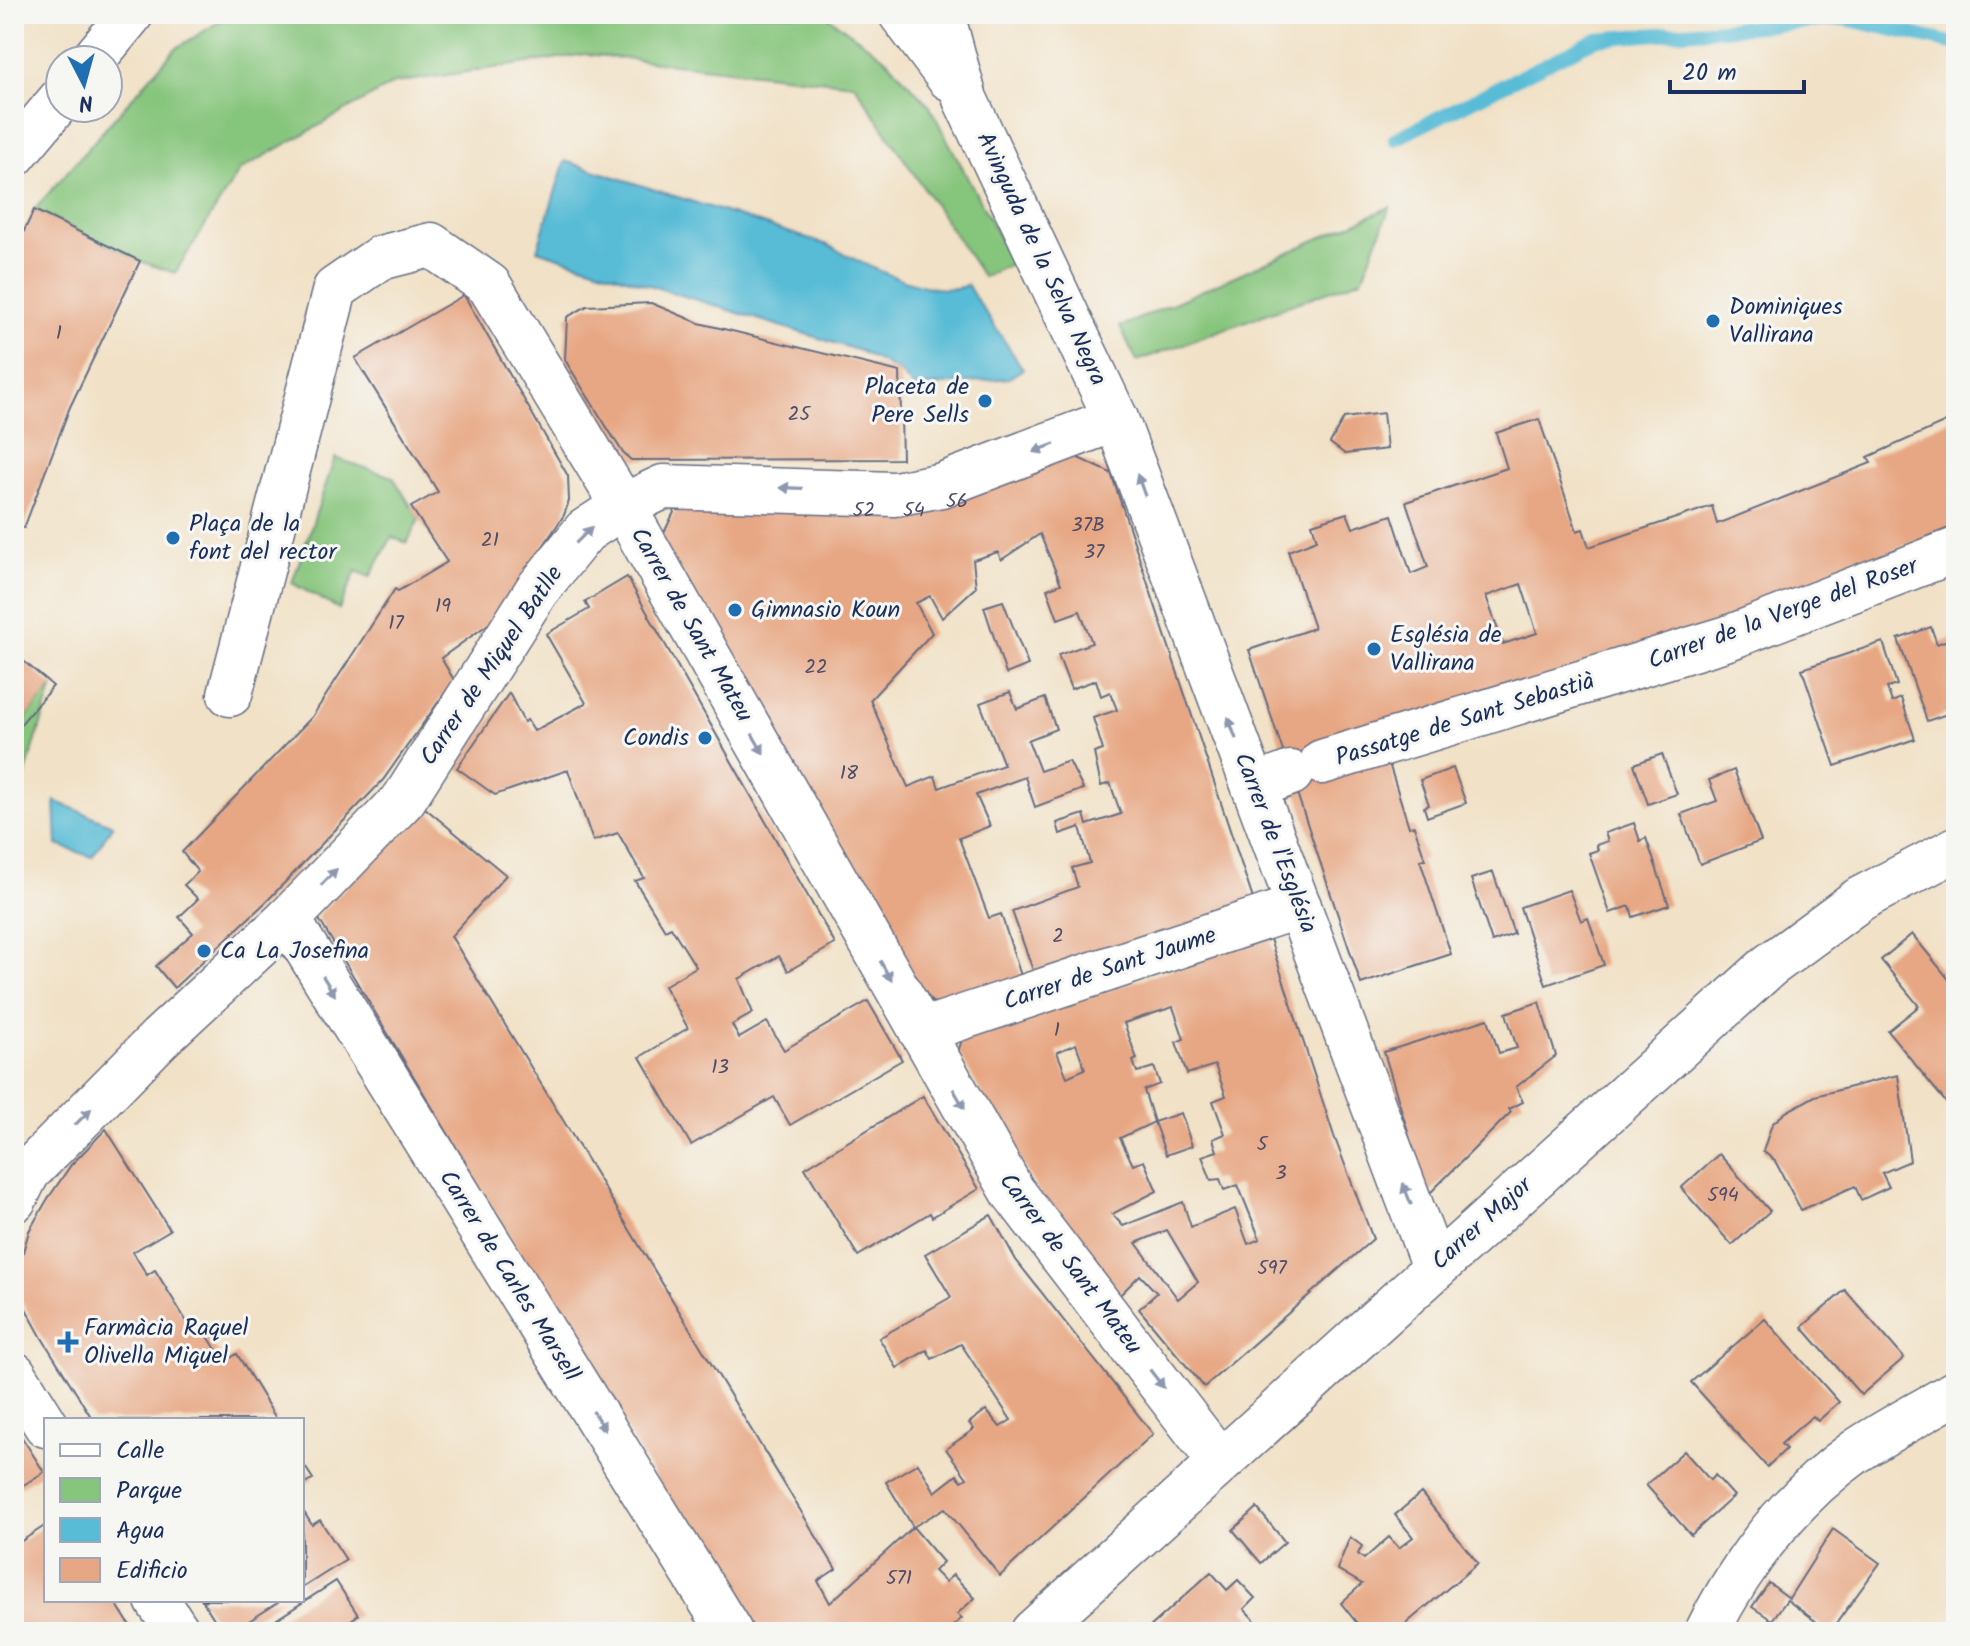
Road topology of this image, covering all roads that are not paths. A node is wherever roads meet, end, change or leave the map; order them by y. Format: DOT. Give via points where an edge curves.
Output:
graph roads {
  1 [pos="131,14"];
  2 [pos="901,14"];
  3 [pos="942,14"];
  4 [pos="106,44"];
  5 [pos="965,99"];
  6 [pos="44,119"];
  7 [pos="14,155"];
  8 [pos="1116,419"];
  9 [pos="623,506"];
  10 [pos="1956,550"];
  11 [pos="1609,677"];
  12 [pos="230,694"];
  13 [pos="1289,774"];
  14 [pos="1956,849"];
  15 [pos="1299,906"];
  16 [pos="288,919"];
  17 [pos="921,1031"];
  18 [pos="19,1180"];
  19 [pos="1434,1267"];
  20 [pos="14,1374"];
  21 [pos="1956,1392"];
  22 [pos="44,1422"];
  23 [pos="1220,1462"];
  24 [pos="158,1602"];
  25 [pos="178,1632"];
  26 [pos="730,1632"];
  27 [pos="1033,1632"];
  28 [pos="1707,1632"];
  1 -- 4 [label="street"];
  2 -- 5 [label="street, Avinguda de la Selva Negra"];
  3 -- 5 [label="street, Avinguda de la Selva Negra"];
  5 -- 8 [label="street, Avinguda de la Selva Negra"];
  6 -- 7 [label="street"];
  8 -- 9 [label="street, Carrer de Miquel Batlle, one-way" via="942,485 907,492 663,487"];
  13 -- 8 [label="street, Carrer de l'Església, one-way"];
  9 -- 12 [label="street, Carrer de Sant Mateu" via="489,285 431,245 380,258 335,289"];
  16 -- 9 [label="street, Carrer de Miquel Batlle, one-way" via="404,799 537,590 585,531"];
  9 -- 17 [label="street, Carrer de Sant Mateu, one-way"];
  10 -- 11 [label="street, Carrer de la Verge del Roser" via="1728,638"];
  11 -- 13 [label="street, Passatge de Sant Sebastià"];
  13 -- 15 [label="street, Carrer de l'Església"];
  14 -- 19 [label="street, Carrer Major" via="1860,899 1769,966"];
  15 -- 17 [label="street, Carrer de Sant Jaume"];
  19 -- 15 [label="street, Carrer de l'Església, one-way"];
  18 -- 16 [label="street, Carrer de Miquel Batlle, one-way"];
  16 -- 26 [label="street, Carrer de Carles Marsell, one-way"];
  17 -- 23 [label="street, Carrer de Sant Mateu, one-way" via="1013,1192"];
  19 -- 23 [label="street, Carrer Major"];
  20 -- 22 [label="street"];
  21 -- 28 [label="street" via="1858,1450 1798,1500 1725,1596"];
  23 -- 27 [label="street, Carrer Major"];
  24 -- 25 [label="street"];
}
